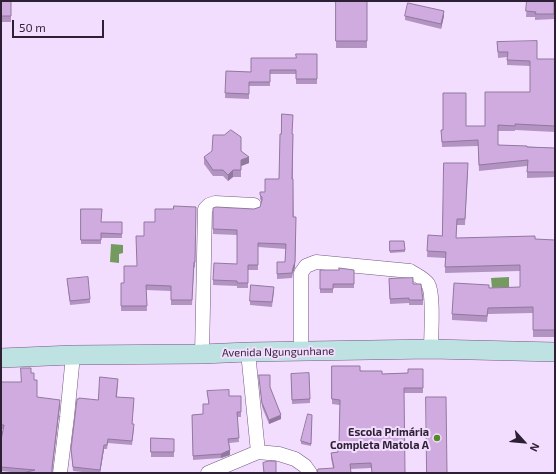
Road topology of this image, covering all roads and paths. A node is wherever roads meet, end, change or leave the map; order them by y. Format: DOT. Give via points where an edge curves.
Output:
graph roads {
  1 [pos="254,205"];
  2 [pos="431,349"];
  3 [pos="248,352"];
  4 [pos="301,352"];
  5 [pos="555,352"];
  6 [pos="72,354"];
  7 [pos="202,354"];
  8 [pos="1,358"];
  9 [pos="258,452"];
  10 [pos="234,467"];
  11 [pos="60,473"];
  12 [pos="208,473"];
  13 [pos="310,473"];
  1 -- 7 [label="street" via="215,203 209,204 205,209"];
  2 -- 4 [label="street, Avenida Ngungunhane"];
  2 -- 4 [label="street" via="432,296 428,284 422,278 410,271 316,262 306,266 301,274"];
  2 -- 5 [label="street, Avenida Ngungunhane"];
  3 -- 4 [label="street, Avenida Ngungunhane"];
  3 -- 7 [label="street, Avenida Ngungunhane"];
  3 -- 9 [label="street"];
  6 -- 7 [label="street, Avenida Ngungunhane"];
  6 -- 8 [label="street, Avenida Ngungunhane"];
  6 -- 11 [label="street"];
  9 -- 10 [label="street"];
  9 -- 13 [label="street" via="295,459"];
  10 -- 12 [label="street"];
}
